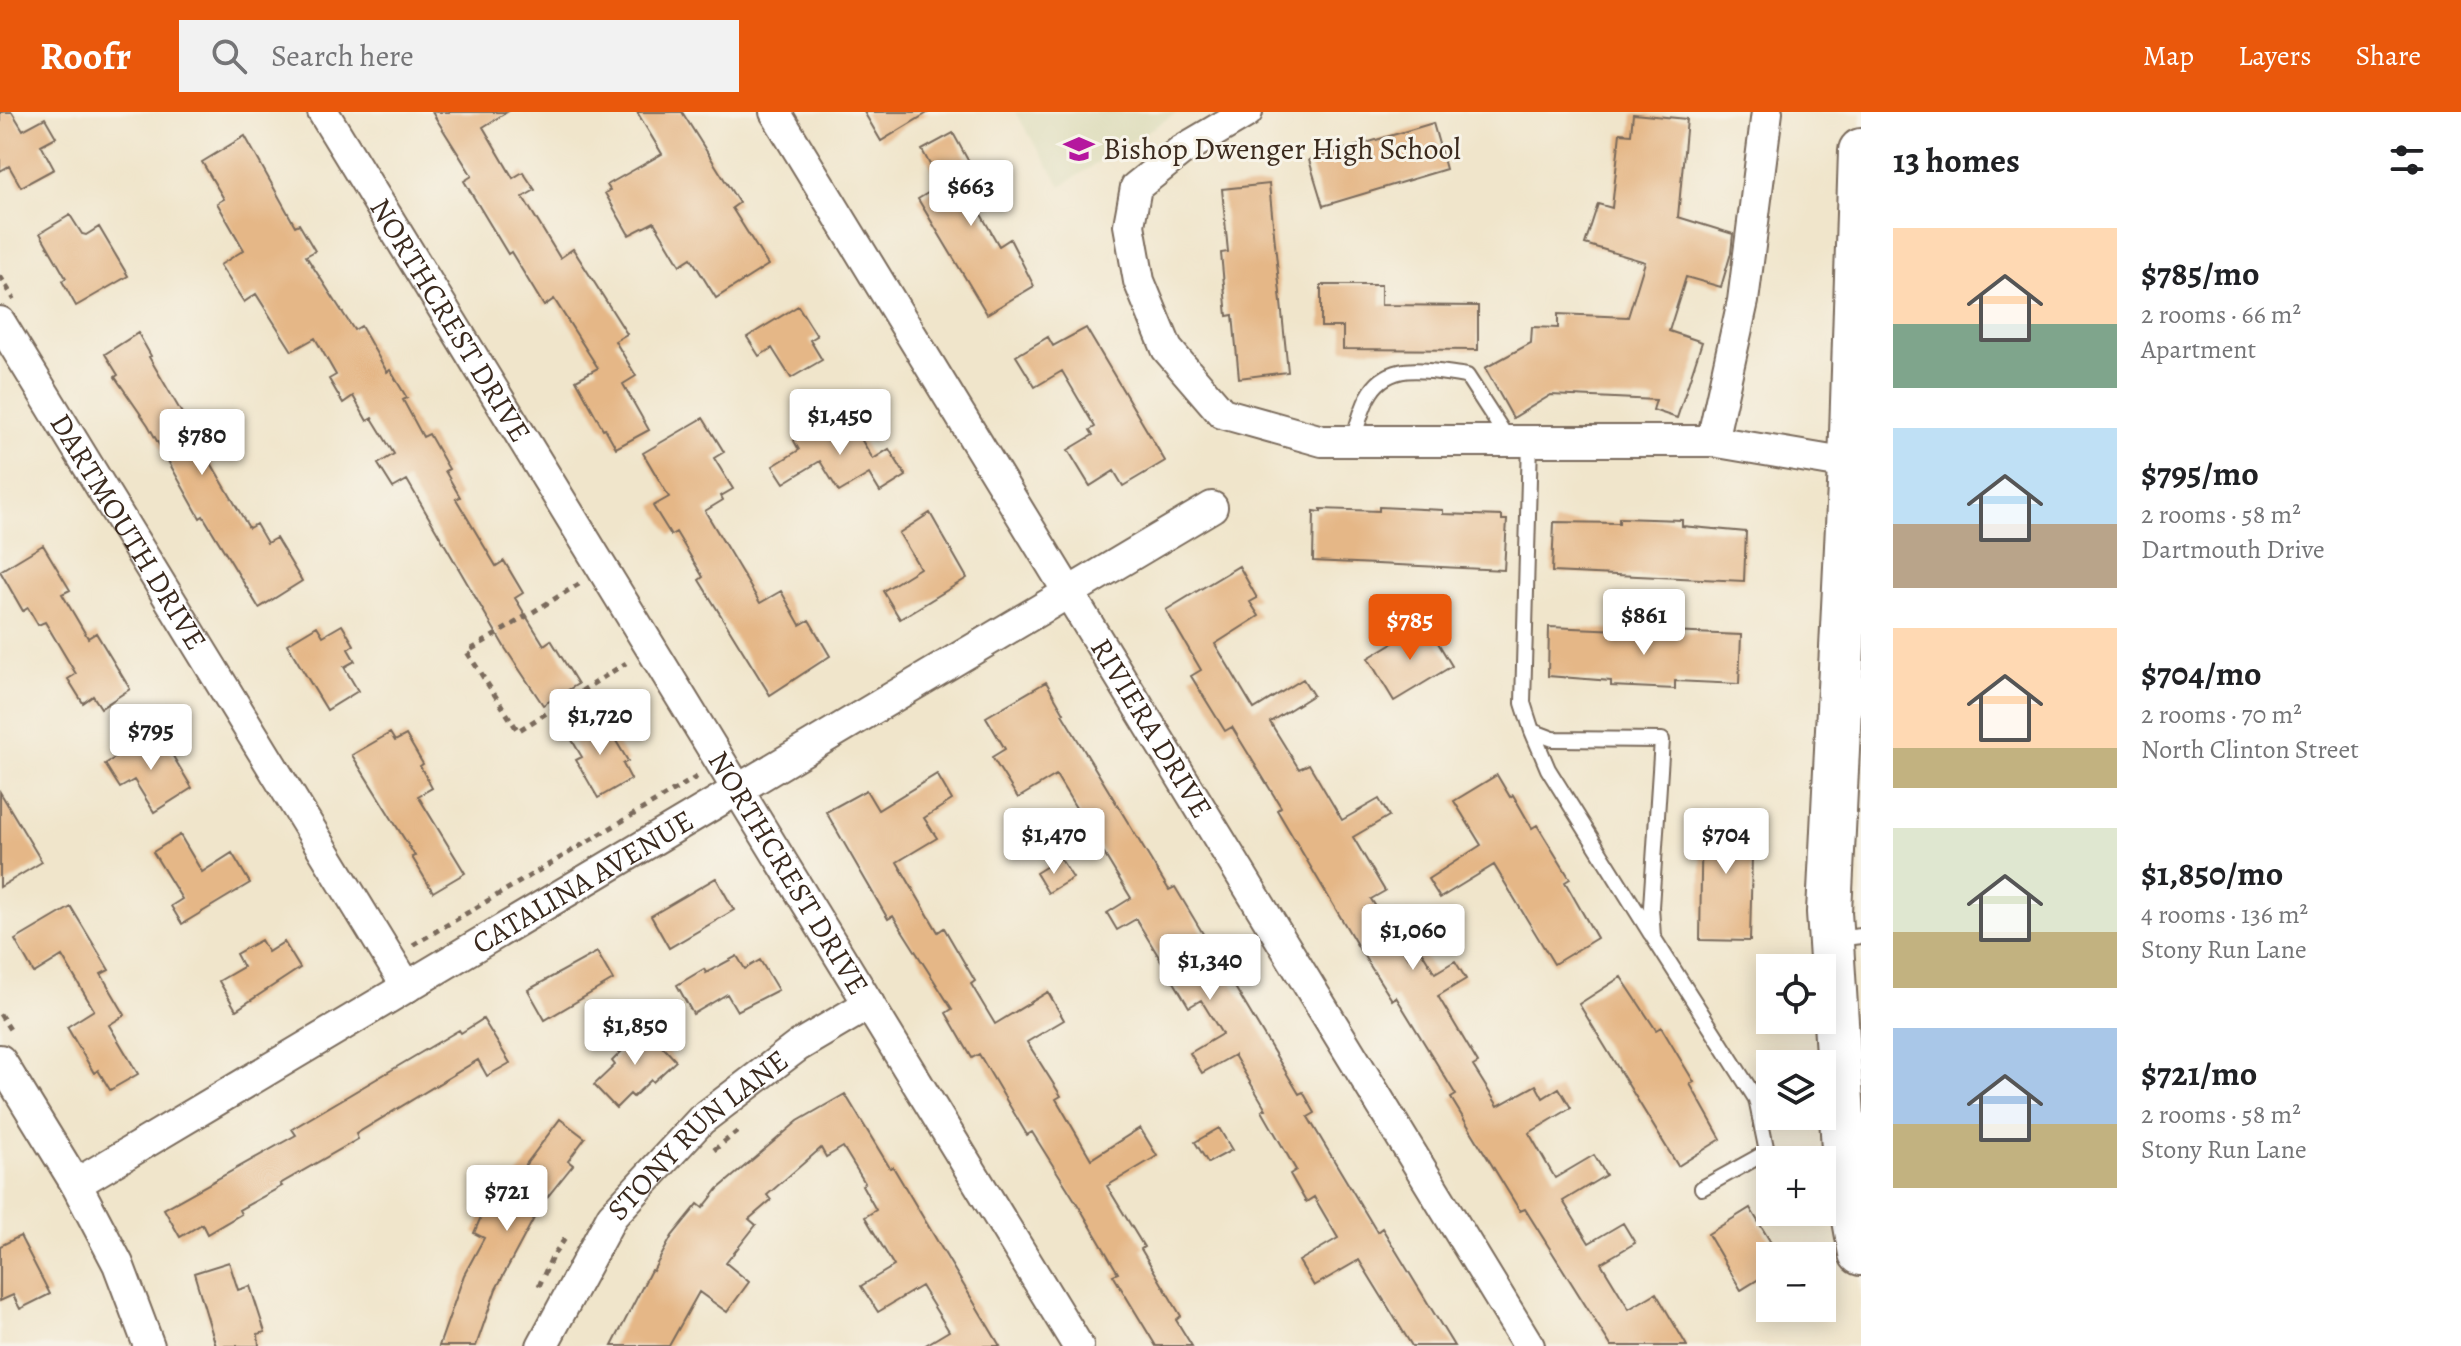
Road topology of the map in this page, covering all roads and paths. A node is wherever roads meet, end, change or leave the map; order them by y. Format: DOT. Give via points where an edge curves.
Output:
graph roads {
  1 [pos="323,112"];
  2 [pos="775,112"];
  3 [pos="1247,112"];
  4 [pos="1767,112"];
  5 [pos="1861,151"];
  6 [pos="0,276"];
  7 [pos="8,312"];
  8 [pos="1352,441"];
  9 [pos="1519,441"];
  10 [pos="1712,441"];
  11 [pos="1856,465"];
  12 [pos="1212,507"];
  13 [pos="579,584"];
  14 [pos="1069,592"];
  15 [pos="626,663"];
  16 [pos="1532,731"];
  17 [pos="722,763"];
  18 [pos="738,789"];
  19 [pos="1653,937"];
  20 [pos="1846,938"];
  21 [pos="410,947"];
  22 [pos="407,987"];
  23 [pos="869,1004"];
  24 [pos="0,1060"];
  25 [pos="749,1122"];
  26 [pos="713,1151"];
  27 [pos="76,1184"];
  28 [pos="1702,1188"];
  29 [pos="1861,1253"];
  30 [pos="149,1346"];
  31 [pos="542,1346"];
  32 [pos="1078,1346"];
  33 [pos="1529,1346"];
  1 -- 17 [label="street, NORTHCREST DRIVE"];
  2 -- 14 [label="street, RIVIERA DRIVE"];
  3 -- 8 [label="street" via="1181,151 1136,187 1129,225 1139,281 1167,349 1222,413 1322,441"];
  4 -- 10 [label="street" via="1743,301"];
  5 -- 11 [label="main road"];
  6 -- 7 [label="path"];
  7 -- 22 [label="street, DARTMOUTH DRIVE"];
  8 -- 9 [label="street"];
  8 -- 9 [label="lane" via="1371,392 1389,375 1407,369 1467,376"];
  9 -- 10 [label="street"];
  9 -- 16 [label="lane" via="1523,703"];
  10 -- 11 [label="street"];
  11 -- 20 [label="main road" via="1829,912"];
  12 -- 14 [label="street, CATALINA AVENUE"];
  13 -- 15 [label="path" via="467,652 518,731"];
  14 -- 18 [label="street, CATALINA AVENUE"];
  14 -- 33 [label="street, RIVIERA DRIVE"];
  16 -- 19 [label="lane" via="1548,769"];
  16 -- 19 [label="lane" via="1553,739 1662,740"];
  17 -- 18 [label="street, NORTHCREST DRIVE"];
  17 -- 21 [label="path"];
  18 -- 22 [label="street, CATALINA AVENUE"];
  18 -- 23 [label="street, NORTHCREST DRIVE"];
  19 -- 28 [label="lane" via="1756,1099 1767,1152"];
  20 -- 29 [label="main road" via="1845,1164"];
  22 -- 27 [label="street, CATALINA AVENUE"];
  23 -- 31 [label="street, STONY RUN LANE" via="798,1046 701,1120 612,1216"];
  23 -- 32 [label="street, NORTHCREST DRIVE"];
  24 -- 27 [label="street"];
  25 -- 26 [label="path"];
  27 -- 30 [label="street" via="118,1264"];
}
